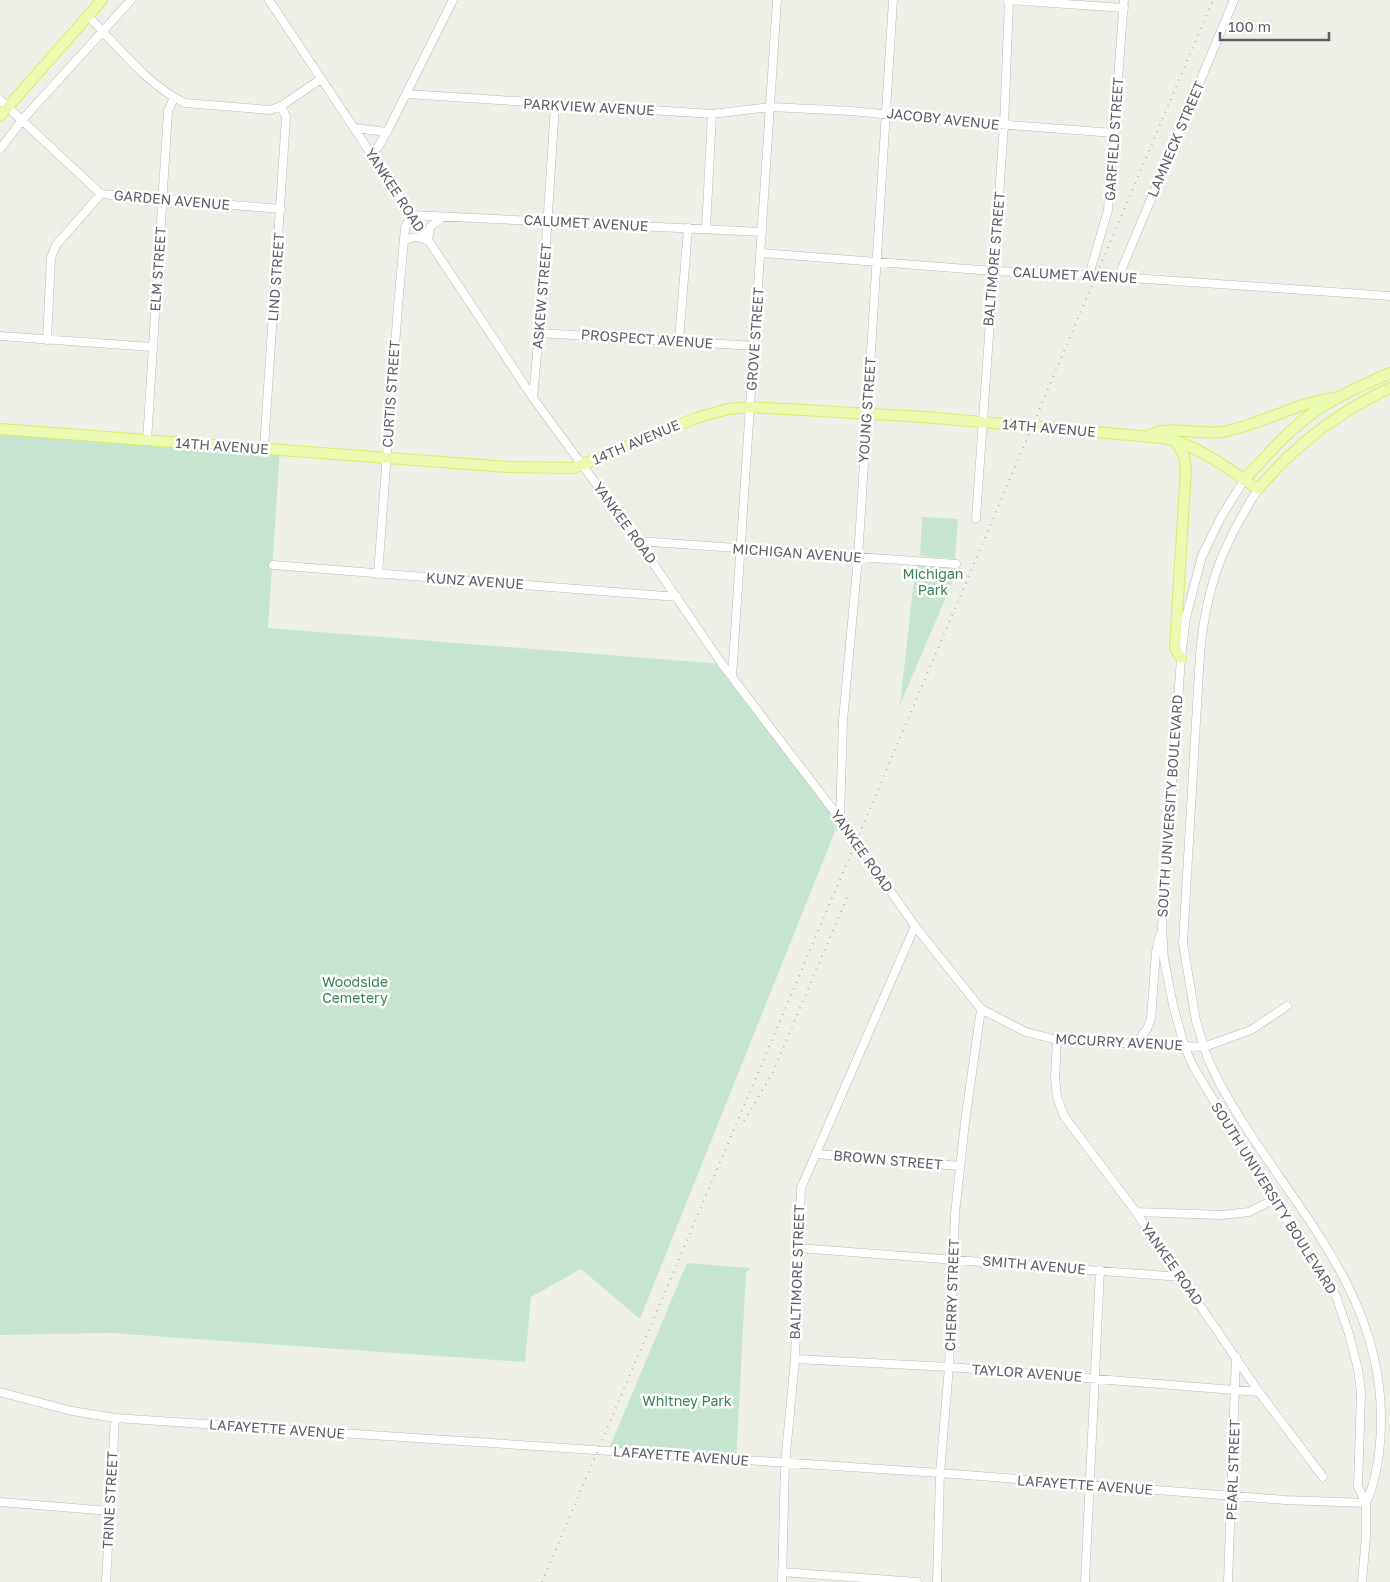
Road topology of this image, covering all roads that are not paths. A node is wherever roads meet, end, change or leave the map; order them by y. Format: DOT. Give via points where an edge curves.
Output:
graph roads {
  1 [pos="102,0"];
  2 [pos="131,0"];
  3 [pos="269,0"];
  4 [pos="453,0"];
  5 [pos="778,0"];
  6 [pos="893,0"];
  7 [pos="1009,0"];
  8 [pos="1234,0"];
  9 [pos="1124,4"];
  10 [pos="88,16"];
  11 [pos="104,32"];
  12 [pos="321,79"];
  13 [pos="407,94"];
  14 [pos="174,98"];
  15 [pos="4,104"];
  16 [pos="554,105"];
  17 [pos="281,106"];
  18 [pos="771,107"];
  19 [pos="885,113"];
  20 [pos="712,114"];
  21 [pos="0,116"];
  22 [pos="23,119"];
  23 [pos="1004,125"];
  24 [pos="354,128"];
  25 [pos="387,132"];
  26 [pos="1114,133"];
  27 [pos="0,149"];
  28 [pos="371,152"];
  29 [pos="101,194"];
  30 [pos="162,199"];
  31 [pos="281,209"];
  32 [pos="411,215"];
  33 [pos="443,217"];
  34 [pos="548,221"];
  35 [pos="688,228"];
  36 [pos="706,229"];
  37 [pos="762,232"];
  38 [pos="428,241"];
  39 [pos="404,242"];
  40 [pos="761,253"];
  41 [pos="878,260"];
  42 [pos="993,271"];
  43 [pos="1089,275"];
  44 [pos="1118,278"];
  45 [pos="1390,296"];
  46 [pos="539,333"];
  47 [pos="0,336"];
  48 [pos="47,340"];
  49 [pos="679,341"];
  50 [pos="755,346"];
  51 [pos="152,347"];
  52 [pos="1390,373"];
  53 [pos="1390,388"];
  54 [pos="533,398"];
  55 [pos="1337,398"];
  56 [pos="750,407"];
  57 [pos="866,413"];
  58 [pos="981,423"];
  59 [pos="0,429"];
  60 [pos="1146,437"];
  61 [pos="147,441"];
  62 [pos="1176,441"];
  63 [pos="264,448"];
  64 [pos="386,458"];
  65 [pos="583,465"];
  66 [pos="1244,480"];
  67 [pos="1258,489"];
  68 [pos="976,518"];
  69 [pos="638,541"];
  70 [pos="741,549"];
  71 [pos="858,558"];
  72 [pos="956,564"];
  73 [pos="273,565"];
  74 [pos="378,574"];
  75 [pos="677,597"];
  76 [pos="1181,658"];
  77 [pos="732,677"];
  78 [pos="840,820"];
  79 [pos="915,926"];
  80 [pos="1162,928"];
  81 [pos="1287,1006"];
  82 [pos="981,1009"];
  83 [pos="1057,1040"];
  84 [pos="1137,1042"];
  85 [pos="1184,1045"];
  86 [pos="1204,1047"];
  87 [pos="817,1154"];
  88 [pos="959,1166"];
  89 [pos="1273,1200"];
  90 [pos="1136,1212"];
  91 [pos="798,1248"];
  92 [pos="954,1258"];
  93 [pos="1100,1270"];
  94 [pos="1181,1277"];
  95 [pos="1236,1358"];
  96 [pos="795,1359"];
  97 [pos="949,1367"];
  98 [pos="1096,1378"];
  99 [pos="1236,1390"];
  100 [pos="0,1392"];
  101 [pos="1259,1392"];
  102 [pos="114,1418"];
  103 [pos="785,1464"];
  104 [pos="940,1473"];
  105 [pos="1323,1477"];
  106 [pos="1090,1486"];
  107 [pos="1232,1496"];
  108 [pos="0,1502"];
  109 [pos="1366,1503"];
  110 [pos="110,1511"];
  111 [pos="782,1572"];
  112 [pos="106,1582"];
  113 [pos="782,1582"];
  114 [pos="917,1582"];
  115 [pos="937,1582"];
  116 [pos="1085,1582"];
  117 [pos="1228,1582"];
  118 [pos="1362,1582"];
  1 -- 10 [label="main road"];
  2 -- 11 [label="street"];
  3 -- 12 [label="street, YANKEE ROAD"];
  4 -- 13 [label="street"];
  5 -- 18 [label="street, GROVE STREET"];
  6 -- 19 [label="street, YOUNG STREET"];
  7 -- 9 [label="street"];
  7 -- 23 [label="street, BALTIMORE STREET"];
  8 -- 44 [label="street, LAMNECK STREET"];
  9 -- 26 [label="street, GARFIELD STREET"];
  10 -- 11 [label="street"];
  10 -- 15 [label="main road"];
  11 -- 14 [label="street" via="148,77"];
  11 -- 22 [label="street"];
  12 -- 17 [label="street"];
  12 -- 24 [label="street, YANKEE ROAD"];
  13 -- 16 [label="street, PARKVIEW AVENUE"];
  13 -- 25 [label="street"];
  14 -- 17 [label="street" via="185,103 270,110"];
  14 -- 30 [label="street, ELM STREET" via="168,110"];
  15 -- 21 [label="main road"];
  15 -- 22 [label="street, GARDEN AVENUE"];
  16 -- 20 [label="street, PARKVIEW AVENUE"];
  16 -- 34 [label="street, ASKEW STREET"];
  17 -- 31 [label="street, LIND STREET" via="286,117"];
  18 -- 19 [label="street, JACOBY AVENUE"];
  18 -- 20 [label="street, PARKVIEW AVENUE"];
  18 -- 37 [label="street, GROVE STREET"];
  19 -- 23 [label="street, JACOBY AVENUE"];
  19 -- 41 [label="street, YOUNG STREET"];
  20 -- 36 [label="street"];
  22 -- 27 [label="street"];
  22 -- 29 [label="street, GARDEN AVENUE"];
  23 -- 26 [label="street, JACOBY AVENUE"];
  23 -- 42 [label="street, BALTIMORE STREET"];
  24 -- 25 [label="street"];
  24 -- 28 [label="street, YANKEE ROAD"];
  25 -- 28 [label="street"];
  26 -- 43 [label="street, GARFIELD STREET" via="1108,210"];
  28 -- 32 [label="street, YANKEE ROAD"];
  29 -- 30 [label="street, GARDEN AVENUE"];
  29 -- 48 [label="street" via="56,245 51,258"];
  30 -- 31 [label="street, GARDEN AVENUE"];
  30 -- 51 [label="street, ELM STREET"];
  31 -- 63 [label="street, LIND STREET"];
  32 -- 33 [label="street, CALUMET AVENUE"];
  32 -- 38 [label="street, YANKEE ROAD"];
  32 -- 39 [label="street, CURTIS STREET" via="405,228"];
  33 -- 34 [label="street, CALUMET AVENUE"];
  33 -- 38 [label="street" via="430,227"];
  34 -- 35 [label="street, CALUMET AVENUE"];
  34 -- 46 [label="street, ASKEW STREET"];
  35 -- 36 [label="street, CALUMET AVENUE"];
  35 -- 49 [label="street"];
  36 -- 37 [label="street, CALUMET AVENUE"];
  37 -- 40 [label="street, GROVE STREET"];
  38 -- 39 [label="street" via="417,236"];
  38 -- 54 [label="street, YANKEE ROAD"];
  39 -- 64 [label="street, CURTIS STREET"];
  40 -- 41 [label="street, CALUMET AVENUE"];
  40 -- 50 [label="street, GROVE STREET"];
  41 -- 42 [label="street, CALUMET AVENUE"];
  41 -- 57 [label="street, YOUNG STREET"];
  42 -- 43 [label="street, CALUMET AVENUE"];
  42 -- 58 [label="street, BALTIMORE STREET"];
  43 -- 44 [label="street, CALUMET AVENUE"];
  44 -- 45 [label="street, CALUMET AVENUE"];
  46 -- 49 [label="street, PROSPECT AVENUE"];
  46 -- 54 [label="street, ASKEW STREET"];
  47 -- 48 [label="street"];
  48 -- 51 [label="street"];
  49 -- 50 [label="street, PROSPECT AVENUE"];
  50 -- 56 [label="street, GROVE STREET"];
  51 -- 61 [label="street, ELM STREET"];
  52 -- 55 [label="main road, SOUTH UNIVERSITY BOULEVARD"];
  53 -- 67 [label="main road, SOUTH UNIVERSITY BOULEVARD" via="1331,419 1284,460"];
  54 -- 65 [label="street, YANKEE ROAD"];
  55 -- 60 [label="main road" via="1320,399 1233,430 1206,433 1158,431"];
  55 -- 66 [label="main road, SOUTH UNIVERSITY BOULEVARD" via="1316,410 1284,437"];
  56 -- 57 [label="main road, 14TH AVENUE"];
  56 -- 65 [label="main road, 14TH AVENUE" via="696,418"];
  56 -- 70 [label="street, GROVE STREET"];
  57 -- 58 [label="main road, 14TH AVENUE"];
  57 -- 71 [label="street, YOUNG STREET"];
  58 -- 60 [label="main road, 14TH AVENUE"];
  58 -- 68 [label="street, BALTIMORE STREET"];
  59 -- 61 [label="main road, 14TH AVENUE"];
  60 -- 62 [label="main road, 14TH AVENUE"];
  61 -- 63 [label="main road, 14TH AVENUE"];
  62 -- 66 [label="main road, 14TH AVENUE" via="1208,455"];
  62 -- 76 [label="main road" via="1186,469 1175,648"];
  63 -- 64 [label="main road, 14TH AVENUE"];
  64 -- 65 [label="main road, 14TH AVENUE" via="508,467 565,469"];
  64 -- 74 [label="street, CURTIS STREET"];
  65 -- 69 [label="street, YANKEE ROAD"];
  66 -- 67 [label="main road, 14TH AVENUE"];
  66 -- 76 [label="street, SOUTH UNIVERSITY BOULEVARD" via="1220,519 1199,566 1186,617"];
  67 -- 86 [label="street, SOUTH UNIVERSITY BOULEVARD" via="1220,559 1208,599 1201,644 1183,943 1190,998"];
  69 -- 70 [label="street, MICHIGAN AVENUE"];
  69 -- 75 [label="street, YANKEE ROAD"];
  70 -- 71 [label="street, MICHIGAN AVENUE"];
  70 -- 77 [label="street, GROVE STREET"];
  71 -- 72 [label="street, MICHIGAN AVENUE"];
  71 -- 78 [label="street, YOUNG STREET" via="843,720"];
  73 -- 74 [label="street, KUNZ AVENUE"];
  74 -- 75 [label="street, KUNZ AVENUE"];
  75 -- 77 [label="street, YANKEE ROAD"];
  76 -- 80 [label="street, SOUTH UNIVERSITY BOULEVARD"];
  77 -- 78 [label="street, YANKEE ROAD"];
  78 -- 79 [label="street, YANKEE ROAD"];
  79 -- 82 [label="street, YANKEE ROAD"];
  79 -- 87 [label="street, BALTIMORE STREET"];
  80 -- 84 [label="street" via="1156,952 1151,1019"];
  80 -- 85 [label="street, SOUTH UNIVERSITY BOULEVARD" via="1169,984"];
  81 -- 86 [label="street" via="1251,1030"];
  82 -- 83 [label="street, MCCURRY AVENUE" via="1026,1032"];
  82 -- 88 [label="street, CHERRY STREET"];
  83 -- 84 [label="street, MCCURRY AVENUE"];
  83 -- 90 [label="street, YANKEE ROAD" via="1055,1078 1064,1116"];
  84 -- 85 [label="street, MCCURRY AVENUE"];
  85 -- 86 [label="street, MCCURRY AVENUE"];
  85 -- 89 [label="street, SOUTH UNIVERSITY BOULEVARD" via="1204,1086"];
  86 -- 109 [label="street, SOUTH UNIVERSITY BOULEVARD" via="1228,1098 1341,1271 1367,1328 1380,1394 1381,1432 1376,1474"];
  87 -- 88 [label="street, BROWN STREET"];
  87 -- 91 [label="street, BALTIMORE STREET" via="801,1188"];
  88 -- 92 [label="street, CHERRY STREET"];
  89 -- 90 [label="street" via="1249,1212 1222,1215"];
  89 -- 109 [label="street, SOUTH UNIVERSITY BOULEVARD" via="1336,1296 1349,1334 1361,1392 1358,1487"];
  90 -- 94 [label="street, YANKEE ROAD"];
  91 -- 92 [label="street, SMITH AVENUE"];
  91 -- 96 [label="street, BALTIMORE STREET"];
  92 -- 93 [label="street, SMITH AVENUE"];
  92 -- 97 [label="street, CHERRY STREET"];
  93 -- 94 [label="street, SMITH AVENUE"];
  93 -- 98 [label="street"];
  94 -- 95 [label="street, YANKEE ROAD"];
  95 -- 99 [label="street, PEARL STREET"];
  95 -- 101 [label="street, YANKEE ROAD"];
  96 -- 97 [label="street, TAYLOR AVENUE"];
  96 -- 103 [label="street, BALTIMORE STREET"];
  97 -- 98 [label="street, TAYLOR AVENUE"];
  97 -- 104 [label="street, CHERRY STREET"];
  98 -- 99 [label="street, TAYLOR AVENUE"];
  98 -- 106 [label="street"];
  99 -- 101 [label="street, TAYLOR AVENUE"];
  99 -- 107 [label="street, PEARL STREET"];
  100 -- 102 [label="street, LAFAYETTE AVENUE" via="72,1411"];
  101 -- 105 [label="street, YANKEE ROAD"];
  102 -- 103 [label="street, LAFAYETTE AVENUE"];
  102 -- 110 [label="street, TRINE STREET"];
  103 -- 104 [label="street, LAFAYETTE AVENUE"];
  103 -- 111 [label="street, BALTIMORE STREET"];
  104 -- 106 [label="street, LAFAYETTE AVENUE"];
  104 -- 115 [label="street, CHERRY STREET"];
  106 -- 107 [label="street, LAFAYETTE AVENUE"];
  106 -- 116 [label="street"];
  107 -- 109 [label="street, LAFAYETTE AVENUE"];
  107 -- 117 [label="street, PEARL STREET"];
  108 -- 110 [label="street"];
  109 -- 118 [label="street"];
  110 -- 112 [label="street, TRINE STREET"];
  111 -- 113 [label="street, BALTIMORE STREET"];
  111 -- 114 [label="street"];
}
